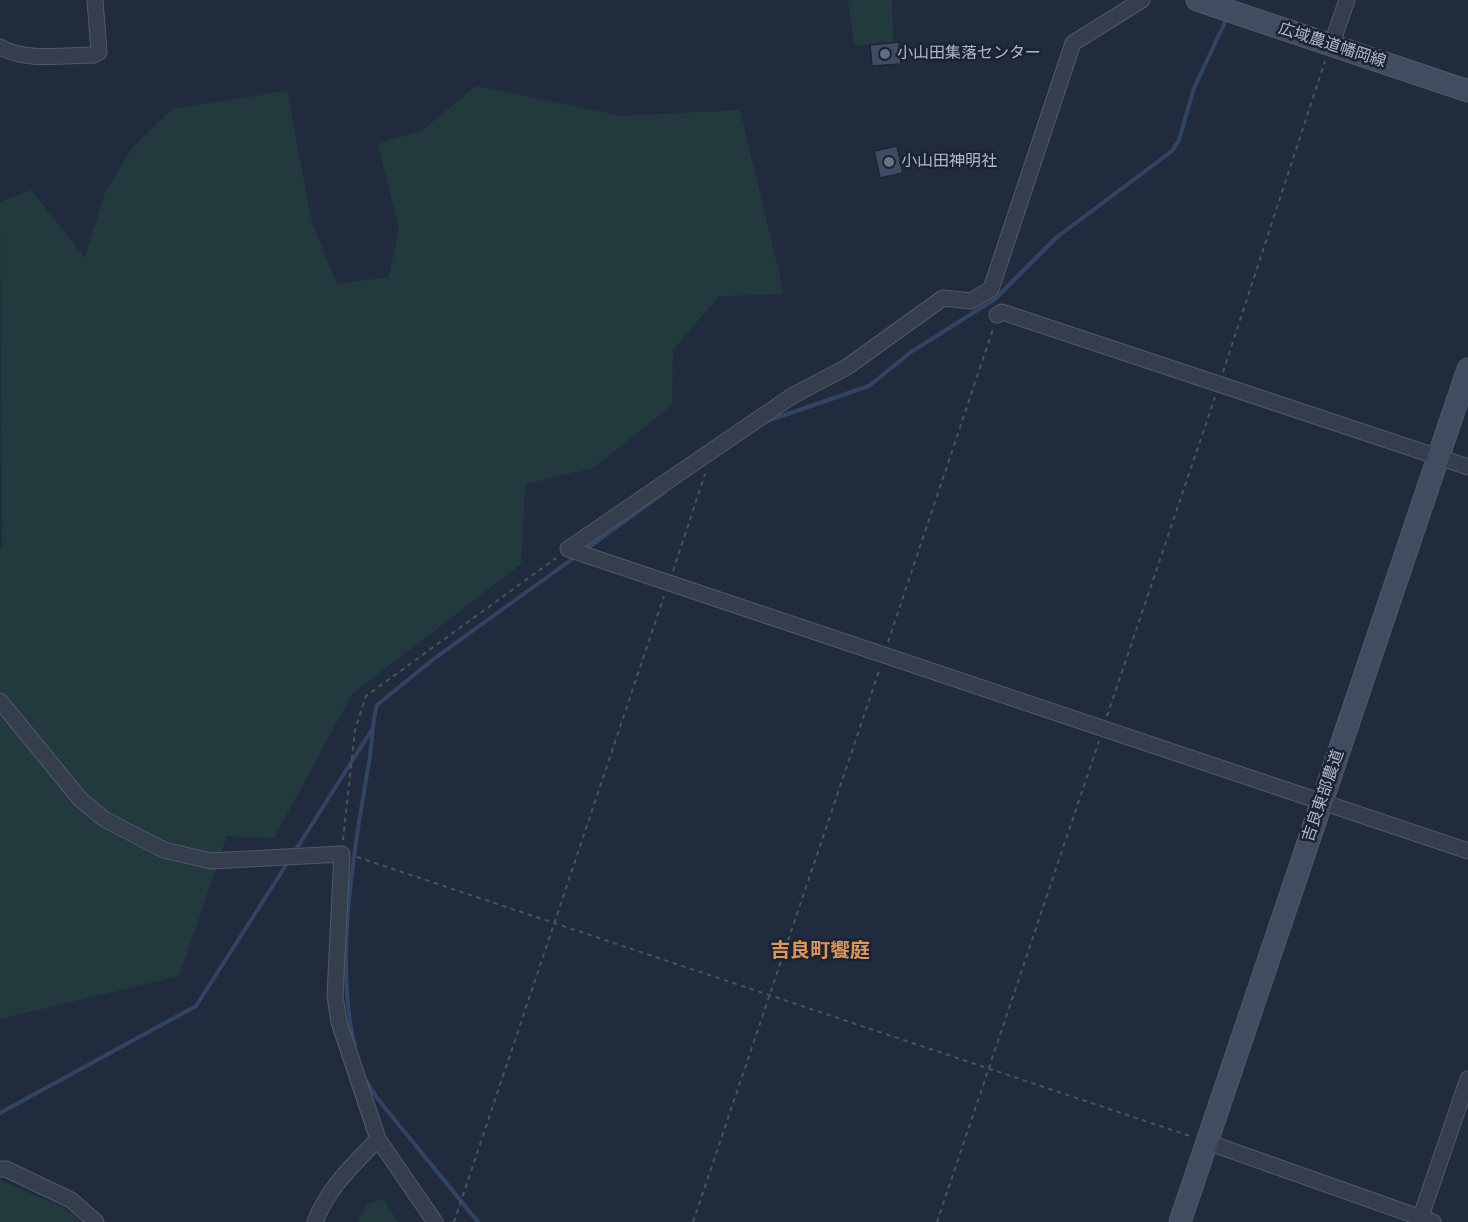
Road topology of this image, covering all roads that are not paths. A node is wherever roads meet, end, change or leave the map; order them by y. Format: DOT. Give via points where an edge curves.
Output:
graph roads {
  1 [pos="95,0"];
  2 [pos="1142,0"];
  3 [pos="1347,0"];
  4 [pos="1215,6"];
  5 [pos="1331,46"];
  6 [pos="0,47"];
  7 [pos="1468,91"];
  8 [pos="998,315"];
  9 [pos="1468,369"];
  10 [pos="1439,456"];
  11 [pos="1468,467"];
  12 [pos="0,701"];
  13 [pos="1322,802"];
  14 [pos="1468,851"];
  15 [pos="1468,1079"];
  16 [pos="378,1139"];
  17 [pos="1207,1142"];
  18 [pos="0,1169"];
  19 [pos="1424,1221"];
  20 [pos="96,1222"];
  21 [pos="315,1222"];
  22 [pos="435,1222"];
  23 [pos="1180,1222"];
  1 -- 6 [label="street" via="99,52 29,55 11,54"];
  2 -- 13 [label="street" via="1073,43 991,288 971,301 944,298 847,367 792,396 568,549"];
  3 -- 5 [label="street"];
  4 -- 5 [label="street, 広域農道幡岡線"];
  5 -- 7 [label="street, 広域農道幡岡線"];
  8 -- 10 [label="street" via="1002,312"];
  9 -- 10 [label="street, 吉良東部農道"];
  10 -- 11 [label="street"];
  10 -- 13 [label="street, 吉良東部農道"];
  12 -- 16 [label="street" via="80,799 113,824 164,850 211,861 342,854 336,1004"];
  13 -- 14 [label="street"];
  13 -- 17 [label="street, 吉良東部農道"];
  15 -- 19 [label="street"];
  16 -- 21 [label="street" via="342,1177"];
  16 -- 22 [label="street"];
  17 -- 19 [label="street"];
  17 -- 23 [label="street, 吉良東部農道"];
  18 -- 20 [label="street" via="71,1200"];
}
